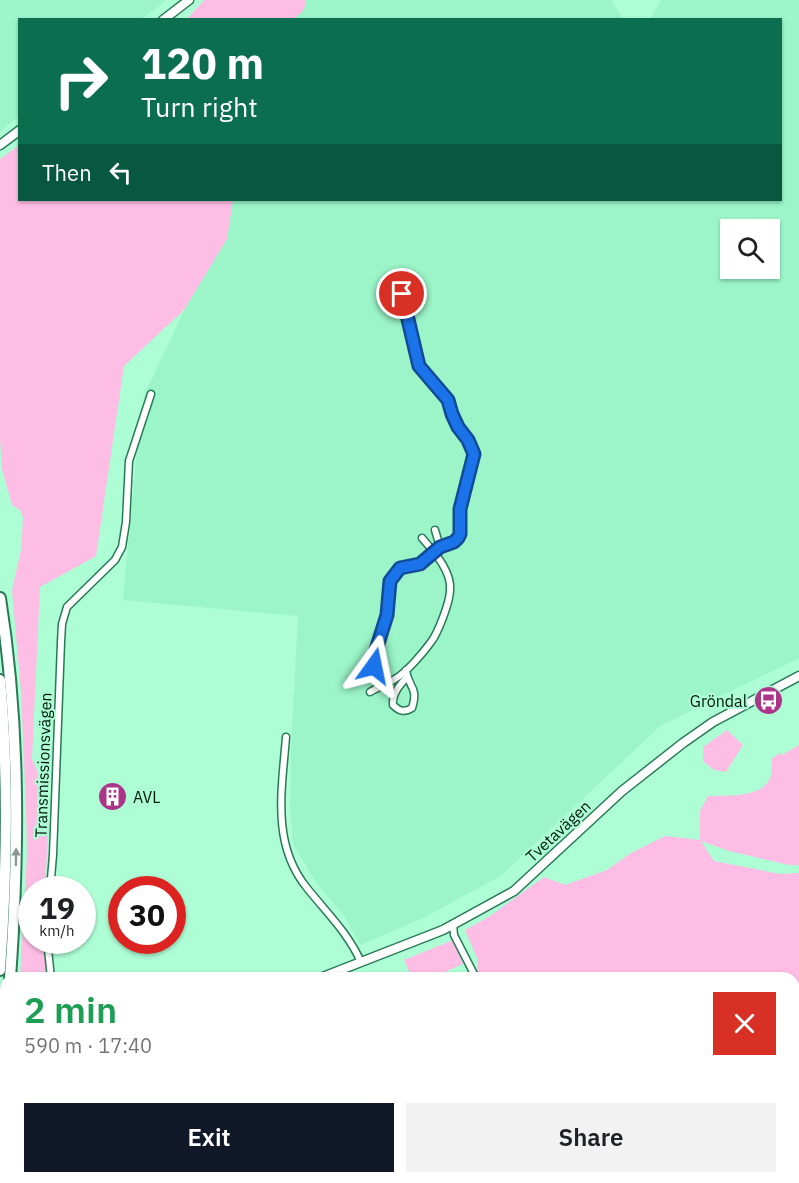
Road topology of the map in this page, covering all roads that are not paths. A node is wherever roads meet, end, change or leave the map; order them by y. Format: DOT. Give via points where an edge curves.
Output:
graph roads {
  1 [pos="189,0"];
  2 [pos="166,18"];
  3 [pos="18,132"];
  4 [pos="0,145"];
  5 [pos="402,294"];
  6 [pos="151,394"];
  7 [pos="435,530"];
  8 [pos="422,538"];
  9 [pos="440,547"];
  10 [pos="434,552"];
  11 [pos="0,598"];
  12 [pos="407,673"];
  13 [pos="799,676"];
  14 [pos="0,680"];
  15 [pos="383,685"];
  16 [pos="370,692"];
  17 [pos="286,737"];
  18 [pos="51,876"];
  19 [pos="453,924"];
  20 [pos="48,954"];
  21 [pos="361,962"];
  22 [pos="0,970"];
  23 [pos="10,972"];
  24 [pos="50,972"];
  25 [pos="335,972"];
  26 [pos="473,972"];
  1 -- 2 [label="main road"];
  3 -- 4 [label="main road"];
  5 -- 9 [label="street" via="419,366 448,400 474,454 460,509 460,534 454,542"];
  6 -- 18 [label="street, Transmissionsvägen" via="129,461 122,548 115,560 67,607 62,624"];
  7 -- 9 [label="street"];
  8 -- 10 [label="street"];
  9 -- 10 [label="street"];
  10 -- 12 [label="street" via="446,571 451,590 432,641"];
  10 -- 15 [label="street" via="420,564 400,568 390,581 387,615 374,666 376,678"];
  23 -- 11 [label="highway, one-way" via="17,801 11,683"];
  12 -- 12 [label="street" via="415,698 412,708 399,711 392,699"];
  12 -- 15 [label="street"];
  13 -- 19 [label="main road, Tvetavägen" via="690,737 622,791 514,891"];
  14 -- 22 [label="highway" via="7,800"];
  15 -- 16 [label="street"];
  17 -- 21 [label="street" via="281,815 285,846 298,874 347,935"];
  19 -- 21 [label="main road, Tvetavägen"];
  19 -- 26 [label="street" via="454,935"];
  20 -- 24 [label="street"];
  21 -- 25 [label="main road, Tvetavägen"];
}
